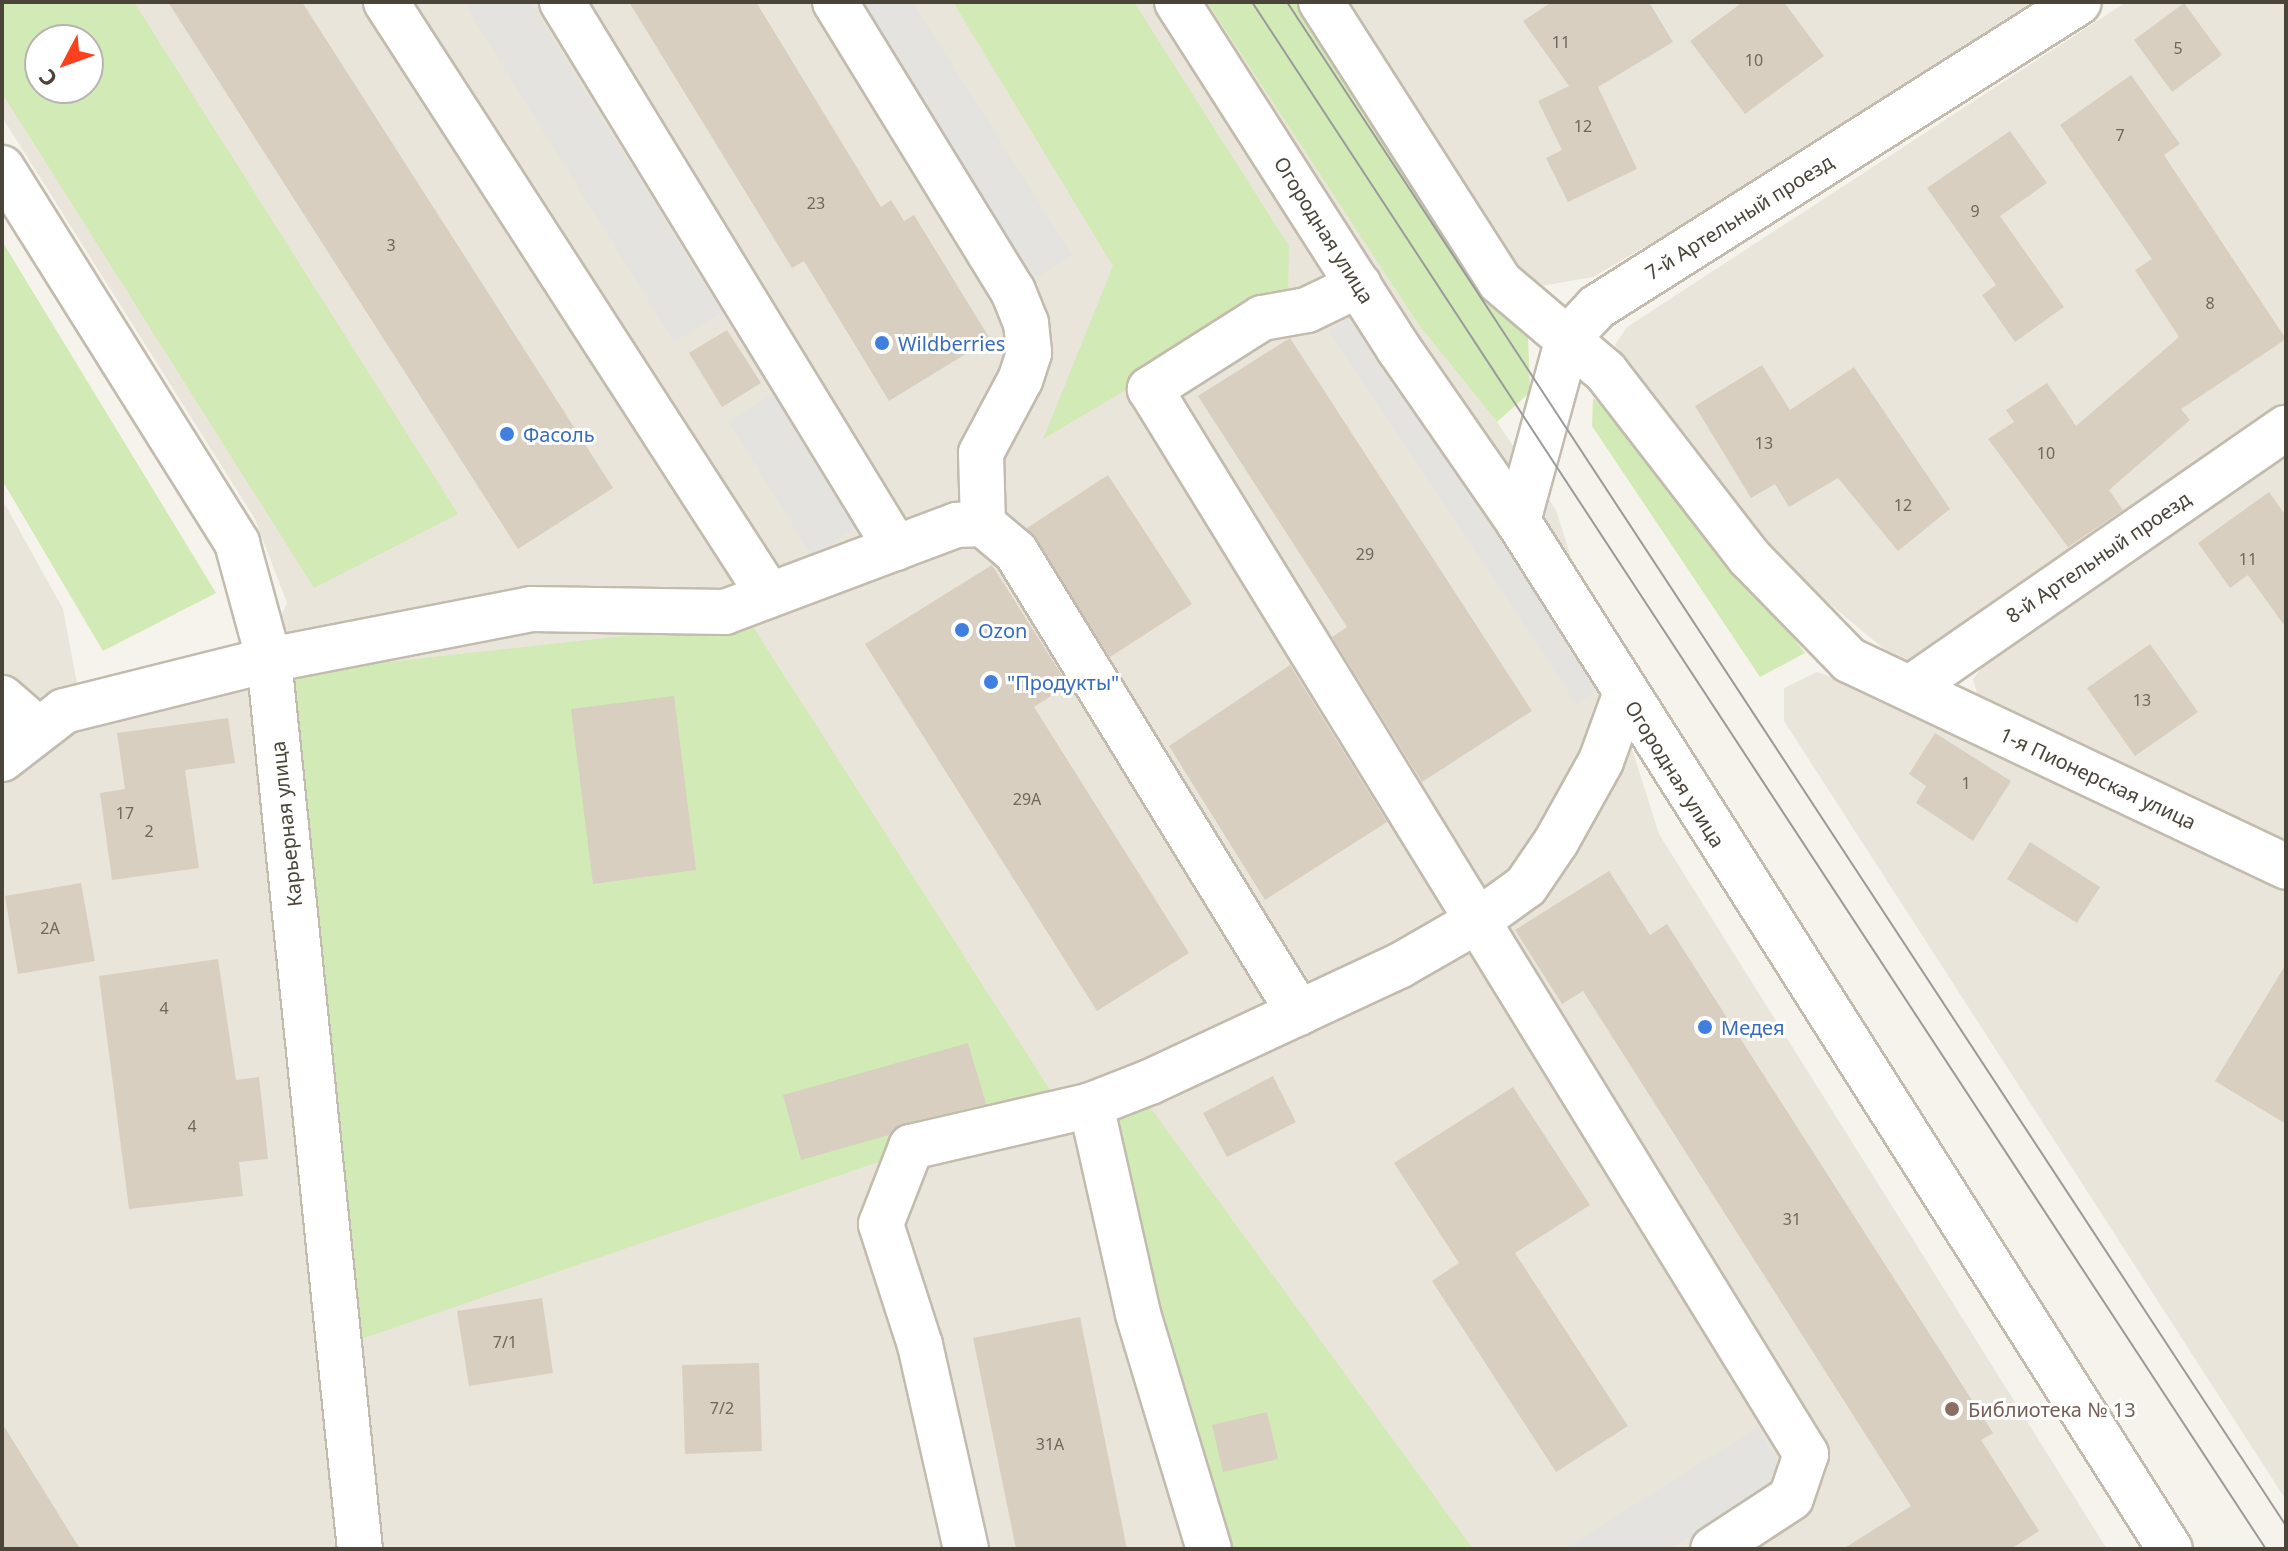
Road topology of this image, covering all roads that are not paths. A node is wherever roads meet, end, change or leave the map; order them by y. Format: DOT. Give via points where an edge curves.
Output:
graph roads {
  1 [pos="386,2"];
  2 [pos="562,2"];
  3 [pos="835,2"];
  4 [pos="1177,2"];
  5 [pos="1321,2"];
  6 [pos="2079,2"];
  7 [pos="2,168"];
  8 [pos="1359,285"];
  9 [pos="1568,338"];
  10 [pos="2286,428"];
  11 [pos="1518,521"];
  12 [pos="983,524"];
  13 [pos="896,548"];
  14 [pos="769,595"];
  15 [pos="269,660"];
  16 [pos="1910,688"];
  17 [pos="1625,695"];
  18 [pos="2,698"];
  19 [pos="39,730"];
  20 [pos="2,759"];
  21 [pos="2286,867"];
  22 [pos="1479,920"];
  23 [pos="1299,1013"];
  24 [pos="1091,1105"];
  25 [pos="360,1549"];
  26 [pos="966,1549"];
  27 [pos="1209,1549"];
  28 [pos="1713,1549"];
  29 [pos="2170,1549"];
  1 -- 14 [label="street"];
  2 -- 13 [label="street"];
  3 -- 12 [label="street" via="1013,291 1026,323 1029,353 1020,380 981,453"];
  4 -- 8 [label="street, Огородная улица"];
  5 -- 9 [label="street, 1-я Пионерская улица" via="1500,282"];
  6 -- 9 [label="street, 7-й Артельный проезд" via="1597,307"];
  7 -- 15 [label="street, Карьерная улица" via="237,543"];
  8 -- 11 [label="street, Огородная улица"];
  8 -- 22 [label="street" via="1307,310 1262,318 1150,389"];
  9 -- 11 [label="street, 7-й Артельный проезд"];
  9 -- 16 [label="street, 1-я Пионерская улица" via="1606,372 1749,557 1849,660"];
  10 -- 16 [label="street, 8-й Артельный проезд"];
  11 -- 17 [label="street, Огородная улица"];
  12 -- 13 [label="street" via="957,525"];
  12 -- 23 [label="street" via="1016,552"];
  13 -- 14 [label="street"];
  14 -- 15 [label="street" via="725,612 531,609"];
  15 -- 19 [label="street" via="64,711"];
  15 -- 25 [label="street, Карьерная улица"];
  16 -- 21 [label="street, 1-я Пионерская улица"];
  17 -- 22 [label="street" via="1601,761 1556,842 1526,886"];
  17 -- 29 [label="street, Огородная улица"];
  18 -- 19 [label="street"];
  19 -- 20 [label="street"];
  22 -- 23 [label="street" via="1399,966"];
  22 -- 28 [label="street" via="1806,1454 1791,1498"];
  23 -- 24 [label="street"];
  24 -- 26 [label="street" via="911,1147 881,1224 920,1345"];
  24 -- 27 [label="street" via="1138,1314"];
}
